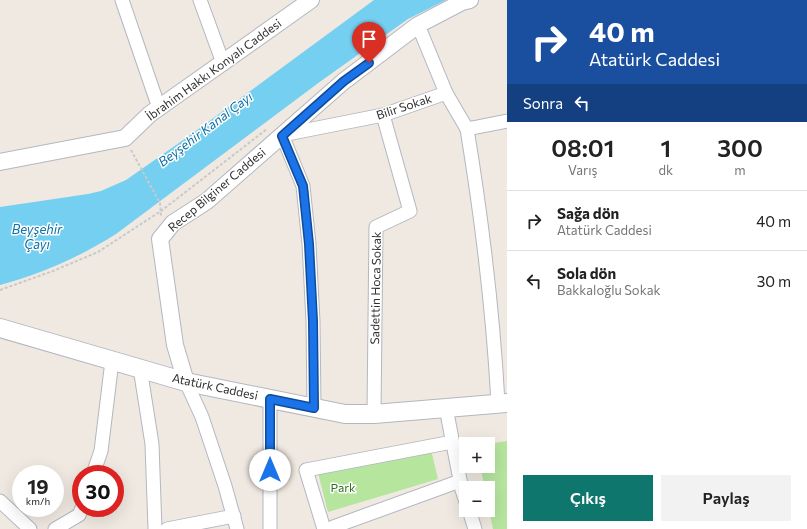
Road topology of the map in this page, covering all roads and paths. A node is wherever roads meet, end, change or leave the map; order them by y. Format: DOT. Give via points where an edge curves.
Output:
graph roads {
  1 [pos="122,0"];
  2 [pos="200,0"];
  3 [pos="311,0"];
  4 [pos="470,0"];
  5 [pos="418,25"];
  6 [pos="223,63"];
  7 [pos="446,93"];
  8 [pos="159,108"];
  9 [pos="383,115"];
  10 [pos="507,121"];
  11 [pos="267,129"];
  12 [pos="467,129"];
  13 [pos="282,136"];
  14 [pos="137,159"];
  15 [pos="0,162"];
  16 [pos="160,202"];
  17 [pos="0,290"];
  18 [pos="0,328"];
  19 [pos="112,361"];
  20 [pos="140,368"];
  21 [pos="186,382"];
  22 [pos="270,399"];
  23 [pos="503,403"];
  24 [pos="314,408"];
  25 [pos="446,408"];
  26 [pos="374,414"];
  27 [pos="452,442"];
  28 [pos="97,465"];
  29 [pos="459,481"];
  30 [pos="460,481"];
  31 [pos="0,501"];
  32 [pos="234,516"];
  33 [pos="76,517"];
  34 [pos="471,517"];
  35 [pos="64,527"];
  36 [pos="330,528"];
  37 [pos="30,529"];
  38 [pos="155,529"];
  39 [pos="167,529"];
  40 [pos="237,529"];
  41 [pos="270,529"];
  42 [pos="475,529"];
  1 -- 8 [label="street"];
  2 -- 6 [label="street"];
  3 -- 6 [label="street, İbrahim Hakkı Konyalı Caddesi"];
  4 -- 5 [label="street, Recep Bilginer Caddesi"];
  5 -- 7 [label="street"];
  5 -- 13 [label="street, Recep Bilginer Caddesi" via="344,81"];
  6 -- 8 [label="street, İbrahim Hakkı Konyalı Caddesi"];
  7 -- 9 [label="street, Bilir Sokak"];
  7 -- 12 [label="street, Bilir Sokak"];
  8 -- 15 [label="street, İbrahim Hakkı Konyalı Caddesi" via="125,138"];
  9 -- 13 [label="street, Bilir Sokak"];
  9 -- 26 [label="street, Sadettin Hoca Sokak" via="410,211 376,227"];
  10 -- 12 [label="street"];
  11 -- 17 [label="path" via="161,211 98,252"];
  12 -- 23 [label="street" via="484,240"];
  13 -- 21 [label="street, Recep Bilginer Caddesi" via="207,200 174,223 160,239 175,345"];
  13 -- 24 [label="street" via="303,186 313,321"];
  14 -- 16 [label="path"];
  18 -- 19 [label="main road, Atatürk Caddesi"];
  19 -- 20 [label="main road, Atatürk Caddesi"];
  19 -- 28 [label="street" via="102,451"];
  20 -- 21 [label="main road, Atatürk Caddesi"];
  20 -- 38 [label="street" via="152,444"];
  21 -- 22 [label="main road, Atatürk Caddesi"];
  21 -- 32 [label="street" via="202,417"];
  22 -- 24 [label="main road, Atatürk Caddesi"];
  22 -- 41 [label="street"];
  23 -- 25 [label="main road, Atatürk Caddesi"];
  24 -- 26 [label="main road, Atatürk Caddesi" via="345,414"];
  25 -- 26 [label="main road, Atatürk Caddesi"];
  25 -- 27 [label="street"];
  27 -- 30 [label="street"];
  27 -- 36 [label="street" via="306,470"];
  29 -- 36 [label="street"];
  31 -- 37 [label="street"];
  32 -- 39 [label="street"];
  32 -- 40 [label="street"];
  33 -- 35 [label="street"];
  34 -- 42 [label="street"];
}
